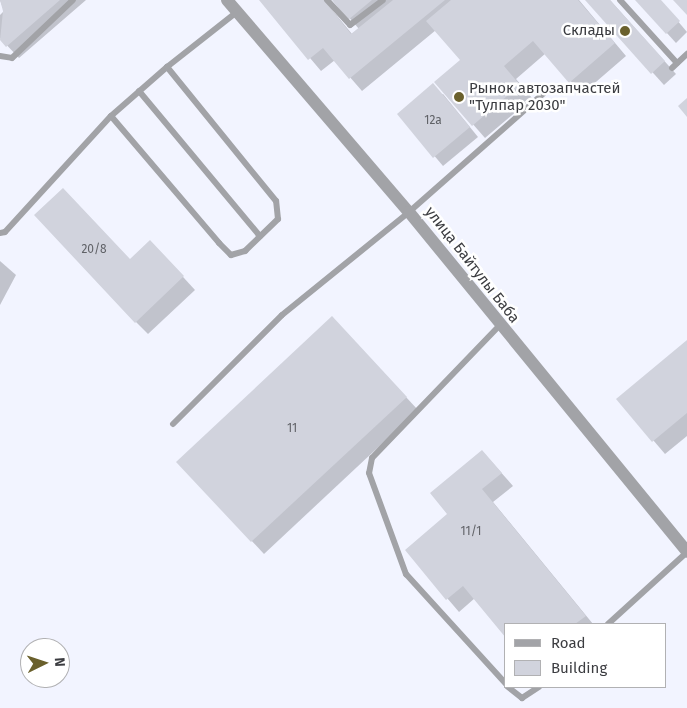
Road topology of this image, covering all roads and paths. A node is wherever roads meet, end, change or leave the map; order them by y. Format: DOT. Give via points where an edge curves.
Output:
graph roads {
  1 [pos="73,0"];
  2 [pos="227,0"];
  3 [pos="327,0"];
  4 [pos="383,0"];
  5 [pos="620,0"];
  6 [pos="237,12"];
  7 [pos="687,54"];
  8 [pos="0,56"];
  9 [pos="167,67"];
  10 [pos="139,91"];
  11 [pos="545,92"];
  12 [pos="111,116"];
  13 [pos="409,212"];
  14 [pos="0,233"];
  15 [pos="260,236"];
  16 [pos="499,326"];
  17 [pos="173,424"];
  18 [pos="687,552"];
  19 [pos="609,623"];
  20 [pos="504,683"];
  21 [pos="510,688"];
  22 [pos="537,688"];
  1 -- 8 [label="lane" via="12,58"];
  2 -- 6 [label="street, улица Байтулы Баба"];
  3 -- 4 [label="lane" via="350,25"];
  5 -- 7 [label="lane" via="675,65"];
  6 -- 9 [label="lane"];
  6 -- 13 [label="street, улица Байтулы Баба"];
  9 -- 10 [label="lane"];
  9 -- 15 [label="lane" via="276,201 278,219"];
  10 -- 12 [label="lane"];
  10 -- 15 [label="lane"];
  11 -- 13 [label="lane"];
  12 -- 14 [label="lane" via="5,232"];
  12 -- 15 [label="lane" via="231,255 245,251"];
  13 -- 16 [label="street, улица Байтулы Баба"];
  13 -- 17 [label="lane" via="282,315"];
  16 -- 18 [label="street, улица Байтулы Баба"];
  16 -- 20 [label="lane" via="372,458 369,473 406,574"];
  18 -- 19 [label="lane"];
  21 -- 22 [label="lane" via="522,698"];
}
